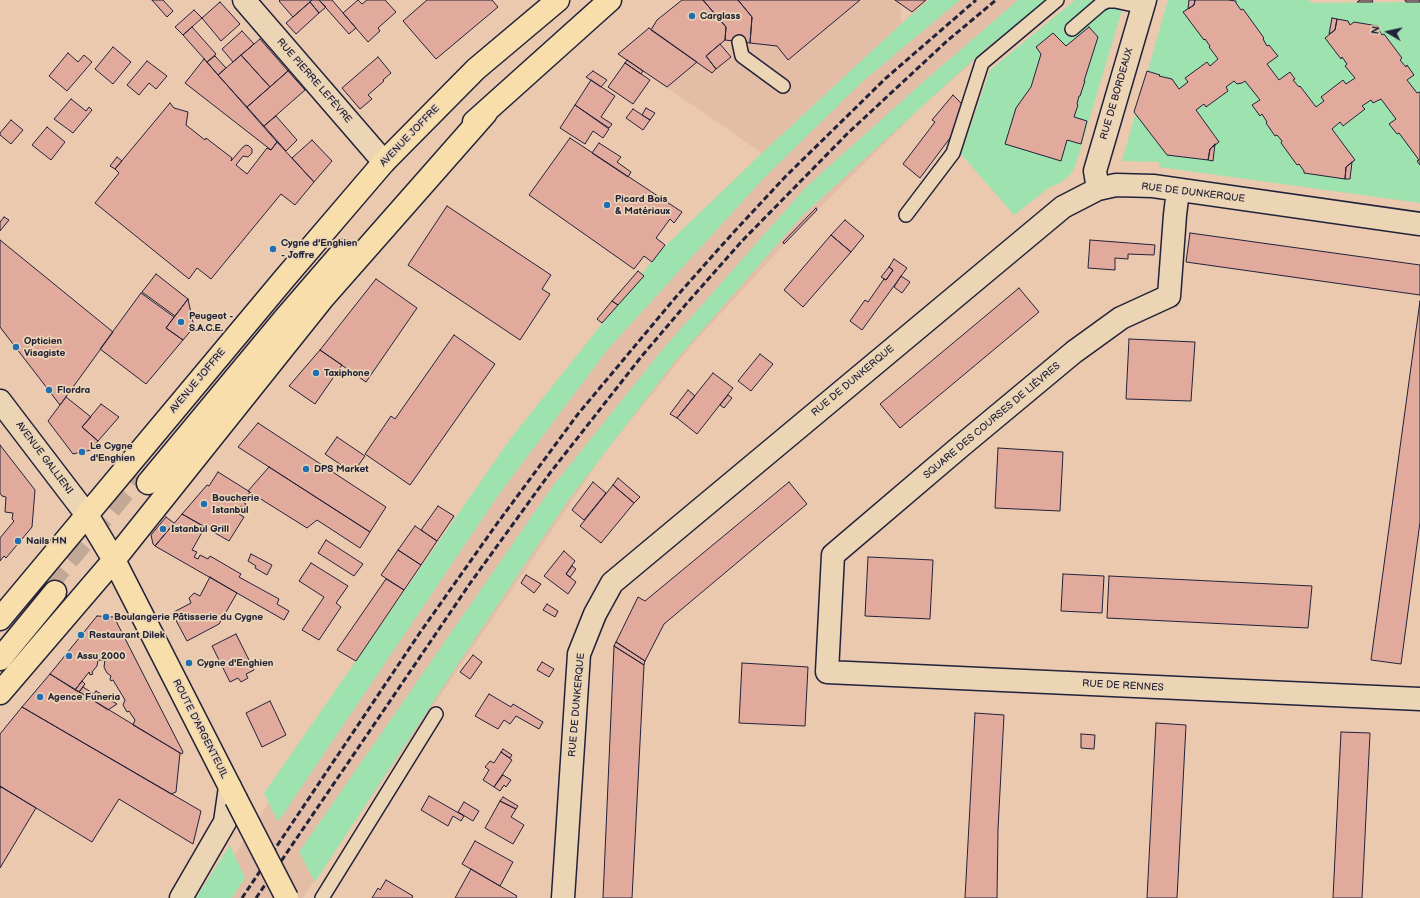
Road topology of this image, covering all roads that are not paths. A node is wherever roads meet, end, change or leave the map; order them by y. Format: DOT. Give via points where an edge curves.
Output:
graph roads {
  1 [pos="244,0"];
  2 [pos="558,0"];
  3 [pos="565,0"];
  4 [pos="610,0"];
  5 [pos="1057,0"];
  6 [pos="1144,4"];
  7 [pos="1072,29"];
  8 [pos="739,42"];
  9 [pos="783,86"];
  10 [pos="486,112"];
  11 [pos="384,162"];
  12 [pos="1098,189"];
  13 [pos="1178,190"];
  14 [pos="906,215"];
  15 [pos="1420,224"];
  16 [pos="0,401"];
  17 [pos="87,515"];
  18 [pos="114,560"];
  19 [pos="0,619"];
  20 [pos="0,641"];
  21 [pos="0,659"];
  22 [pos="827,672"];
  23 [pos="0,693"];
  24 [pos="1420,699"];
  25 [pos="436,714"];
  26 [pos="233,793"];
  27 [pos="181,898"];
  28 [pos="287,898"];
  29 [pos="322,898"];
  30 [pos="564,898"];
  1 -- 11 [label="street, RUE PIERRE LEFÈVRE"];
  2 -- 11 [label="main road, AVENUE JOFFRE" via="476,69"];
  3 -- 10 [label="main road, AVENUE JOFFRE" via="483,75 414,147 275,309 143,479 424,163"];
  4 -- 10 [label="main road, AVENUE JOFFRE"];
  5 -- 14 [label="lane" via="982,63 952,153"];
  6 -- 7 [label="lane" via="1107,1"];
  6 -- 12 [label="street, RUE DE BORDEAUX" via="1095,171"];
  8 -- 9 [label="lane" via="742,56"];
  10 -- 18 [label="main road, AVENUE JOFFRE" via="324,297"];
  11 -- 17 [label="main road, AVENUE JOFFRE"];
  12 -- 13 [label="street, RUE DE DUNKERQUE" via="1116,186 1153,186"];
  12 -- 30 [label="street, RUE DE DUNKERQUE" via="1063,207 1032,232 612,583 595,614 579,654"];
  13 -- 15 [label="street, RUE DE DUNKERQUE"];
  13 -- 22 [label="street, SQUARE DES COURSES DE LIÈVRES" via="1169,296 1121,318 1074,352 833,555"];
  16 -- 17 [label="street, AVENUE GALLIENI"];
  17 -- 18 [label="main road, ROUTE D'ARGENTEUIL"];
  17 -- 19 [label="main road, AVENUE JOFFRE"];
  18 -- 23 [label="main road, AVENUE JOFFRE"];
  18 -- 26 [label="main road, ROUTE D'ARGENTEUIL"];
  20 -- 21 [label="main road" via="51,588"];
  22 -- 24 [label="street, RUE DE RENNES"];
  25 -- 29 [label="lane"];
  26 -- 27 [label="street" via="225,822"];
  26 -- 28 [label="main road, ROUTE D'ARGENTEUIL, bridge"];
}
